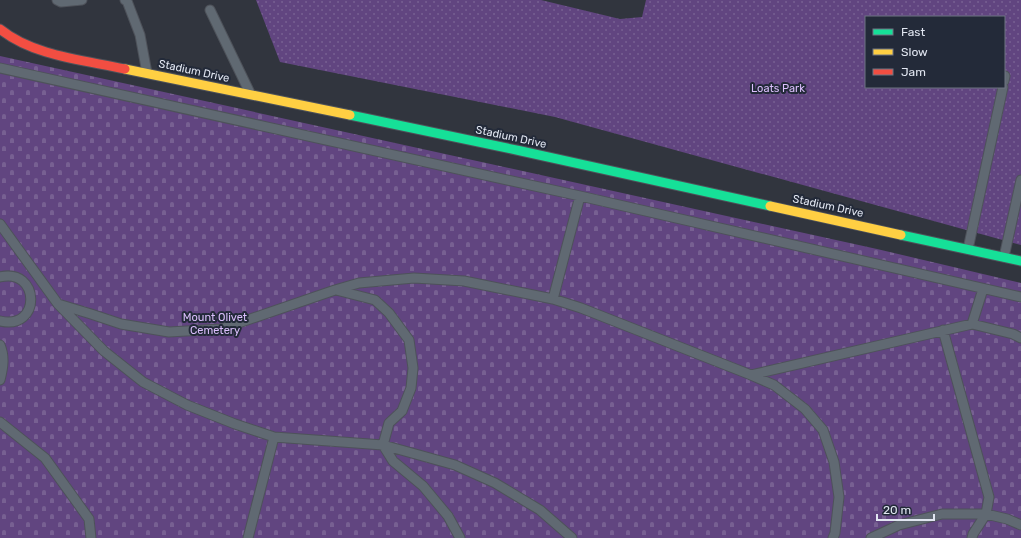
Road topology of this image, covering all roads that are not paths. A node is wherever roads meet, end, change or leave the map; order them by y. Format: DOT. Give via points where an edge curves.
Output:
graph roads {
  1 [pos="57,0"];
  2 [pos="82,0"];
  3 [pos="125,0"];
  4 [pos="210,10"];
  5 [pos="0,29"];
  6 [pos="0,68"];
  7 [pos="147,73"];
  8 [pos="1003,88"];
  9 [pos="251,96"];
  10 [pos="1021,180"];
  11 [pos="580,196"];
  12 [pos="0,224"];
  13 [pos="968,249"];
  14 [pos="1004,257"];
  15 [pos="1021,261"];
  16 [pos="0,276"];
  17 [pos="41,280"];
  18 [pos="26,284"];
  19 [pos="983,289"];
  20 [pos="335,290"];
  21 [pos="1021,297"];
  22 [pos="553,299"];
  23 [pos="58,304"];
  24 [pos="0,321"];
  25 [pos="972,324"];
  26 [pos="943,330"];
  27 [pos="1021,338"];
  28 [pos="0,345"];
  29 [pos="752,375"];
  30 [pos="0,380"];
  31 [pos="0,422"];
  32 [pos="274,437"];
  33 [pos="383,445"];
  34 [pos="986,514"];
  35 [pos="1021,525"];
  36 [pos="91,538"];
  37 [pos="248,538"];
  38 [pos="460,538"];
  39 [pos="572,538"];
  40 [pos="833,538"];
  41 [pos="871,538"];
  42 [pos="972,538"];
  1 -- 2 [label="lane"];
  3 -- 7 [label="lane" via="140,35"];
  4 -- 9 [label="lane"];
  5 -- 7 [label="street, Stadium Drive" via="21,44 36,50"];
  6 -- 11 [label="lane"];
  7 -- 9 [label="street, Stadium Drive"];
  8 -- 13 [label="lane"];
  9 -- 13 [label="street, Stadium Drive" via="521,151"];
  10 -- 14 [label="lane"];
  11 -- 19 [label="lane"];
  11 -- 22 [label="lane"];
  12 -- 17 [label="lane"];
  13 -- 14 [label="street, Stadium Drive"];
  14 -- 15 [label="street, Stadium Drive"];
  16 -- 18 [label="lane" via="18,277"];
  17 -- 18 [label="lane"];
  17 -- 23 [label="lane"];
  18 -- 24 [label="lane" via="31,293 31,304 26,314 18,321"];
  19 -- 21 [label="lane"];
  19 -- 25 [label="lane"];
  20 -- 22 [label="lane" via="359,283 414,278 464,281"];
  20 -- 23 [label="lane" via="214,330 169,332 128,325"];
  20 -- 33 [label="lane" via="375,300 389,313 409,340 413,368 411,388 402,411 389,423"];
  22 -- 29 [label="lane"];
  23 -- 32 [label="lane" via="104,351 143,382 187,405"];
  25 -- 26 [label="lane"];
  25 -- 27 [label="lane"];
  26 -- 29 [label="lane"];
  26 -- 34 [label="lane" via="988,497"];
  28 -- 30 [label="lane" via="4,367"];
  29 -- 40 [label="lane" via="774,385 805,409 823,430 834,462 839,497"];
  31 -- 36 [label="lane" via="45,458 89,518"];
  32 -- 33 [label="lane"];
  32 -- 37 [label="lane"];
  33 -- 38 [label="lane" via="393,461 423,486 448,516"];
  33 -- 39 [label="lane" via="455,465 495,483 540,510"];
  34 -- 35 [label="lane"];
  34 -- 41 [label="lane" via="942,514 899,525"];
  34 -- 42 [label="lane"];
}
